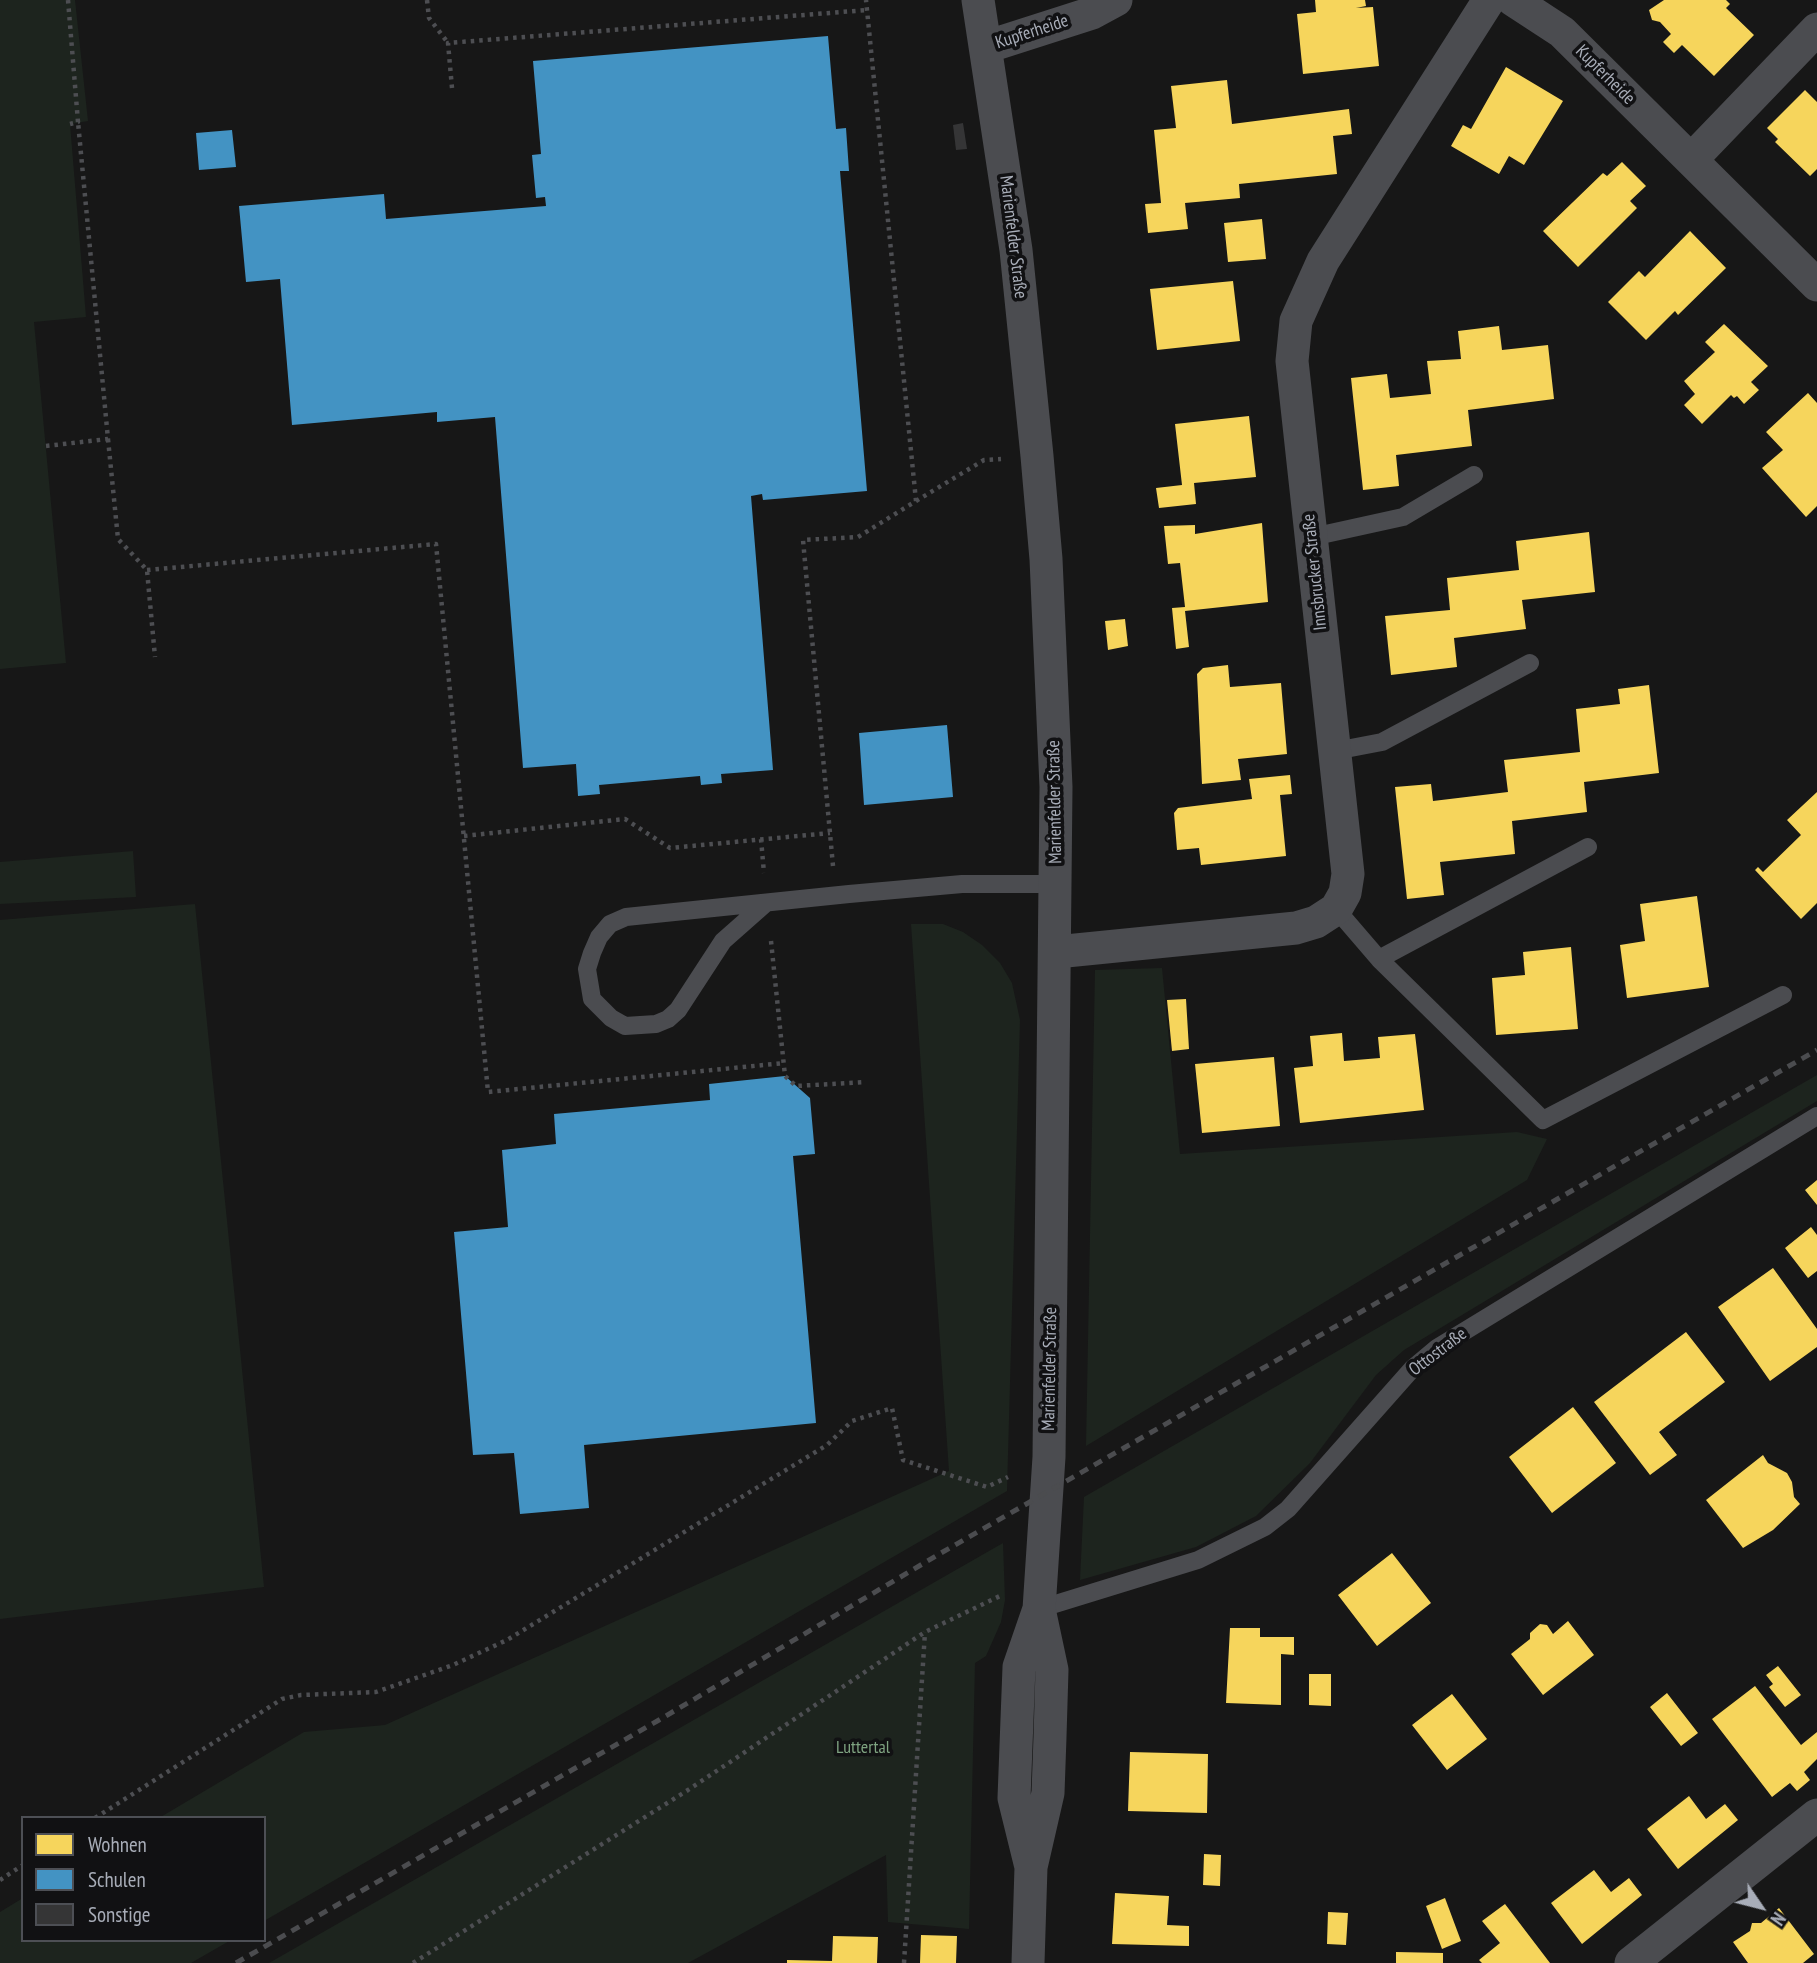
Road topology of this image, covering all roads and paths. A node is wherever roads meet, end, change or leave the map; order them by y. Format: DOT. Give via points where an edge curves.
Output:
graph roads {
  1 [pos="68,0"];
  2 [pos="427,0"];
  3 [pos="866,0"];
  4 [pos="978,0"];
  5 [pos="1116,0"];
  6 [pos="1489,0"];
  7 [pos="1513,0"];
  8 [pos="867,10"];
  9 [pos="1817,29"];
  10 [pos="448,43"];
  11 [pos="986,47"];
  12 [pos="452,88"];
  13 [pos="78,122"];
  14 [pos="70,124"];
  15 [pos="1691,160"];
  16 [pos="1817,285"];
  17 [pos="108,439"];
  18 [pos="46,446"];
  19 [pos="1037,456"];
  20 [pos="1474,475"];
  21 [pos="916,501"];
  22 [pos="1311,537"];
  23 [pos="147,570"];
  24 [pos="155,657"];
  25 [pos="1530,663"];
  26 [pos="1335,751"];
  27 [pos="830,833"];
  28 [pos="464,836"];
  29 [pos="761,839"];
  30 [pos="1588,847"];
  31 [pos="1056,884"];
  32 [pos="836,896"];
  33 [pos="766,903"];
  34 [pos="1336,909"];
  35 [pos="1056,952"];
  36 [pos="1379,959"];
  37 [pos="1783,995"];
  38 [pos="784,1063"];
  39 [pos="865,1082"];
  40 [pos="1817,1116"];
  41 [pos="1049,1457"];
  42 [pos="1040,1593"];
  43 [pos="925,1632"];
  44 [pos="1817,1815"];
  45 [pos="97,1816"];
  46 [pos="21,1866"];
  47 [pos="0,1880"];
  48 [pos="413,1963"];
  49 [pos="904,1963"];
  50 [pos="1028,1963"];
  51 [pos="1631,1963"];
  1 -- 13 [label="path"];
  2 -- 10 [label="path" via="429,18"];
  3 -- 8 [label="path"];
  4 -- 11 [label="street, Marienfelder Straße"];
  5 -- 11 [label="street, Kupferheide" via="1092,13"];
  6 -- 22 [label="street, Innsbrucker Straße" via="1324,261 1296,321 1292,361"];
  7 -- 15 [label="street, Kupferheide" via="1562,32"];
  8 -- 10 [label="path"];
  8 -- 21 [label="path"];
  9 -- 15 [label="street"];
  10 -- 12 [label="path"];
  11 -- 19 [label="street, Marienfelder Straße" via="1016,250"];
  13 -- 14 [label="path"];
  13 -- 17 [label="path"];
  15 -- 16 [label="street, Kupferheide"];
  17 -- 18 [label="path"];
  17 -- 23 [label="path" via="118,539"];
  19 -- 21 [label="path" via="984,460"];
  19 -- 31 [label="street, Marienfelder Straße" via="1051,659"];
  20 -- 22 [label="lane" via="1403,517"];
  21 -- 27 [label="path" via="858,537 803,540"];
  22 -- 26 [label="street, Innsbrucker Straße"];
  23 -- 24 [label="path"];
  23 -- 28 [label="path" via="436,544"];
  25 -- 26 [label="lane" via="1382,743"];
  26 -- 34 [label="street, Innsbrucker Straße" via="1348,874"];
  27 -- 29 [label="path"];
  27 -- 32 [label="path"];
  28 -- 29 [label="path" via="625,819 670,848"];
  28 -- 38 [label="path" via="488,1092"];
  29 -- 33 [label="path"];
  30 -- 36 [label="lane"];
  31 -- 32 [label="lane" via="962,884"];
  31 -- 35 [label="street, Marienfelder Straße"];
  32 -- 33 [label="lane"];
  33 -- 33 [label="lane" via="626,917 610,924 599,937 587,969 592,999 625,1026 668,1019 723,941"];
  33 -- 38 [label="path"];
  34 -- 35 [label="street" via="1296,928"];
  34 -- 36 [label="lane"];
  35 -- 41 [label="street, Marienfelder Straße"];
  36 -- 37 [label="lane" via="1543,1120"];
  38 -- 39 [label="path" via="785,1076 796,1086"];
  40 -- 42 [label="lane, Ottostraße" via="1437,1348 1412,1369 1288,1509 1265,1527 1198,1560"];
  41 -- 42 [label="street, Marienfelder Straße"];
  41 -- 45 [label="path" via="987,1487 903,1460 892,1408 852,1422 827,1445 507,1640 376,1692 282,1699"];
  42 -- 43 [label="path"];
  42 -- 50 [label="street, Marienfelder Straße" via="1019,1667 1014,1798 1031,1867"];
  43 -- 48 [label="path" via="688,1790"];
  43 -- 49 [label="path"];
  44 -- 51 [label="street"];
  46 -- 47 [label="path"];
}
